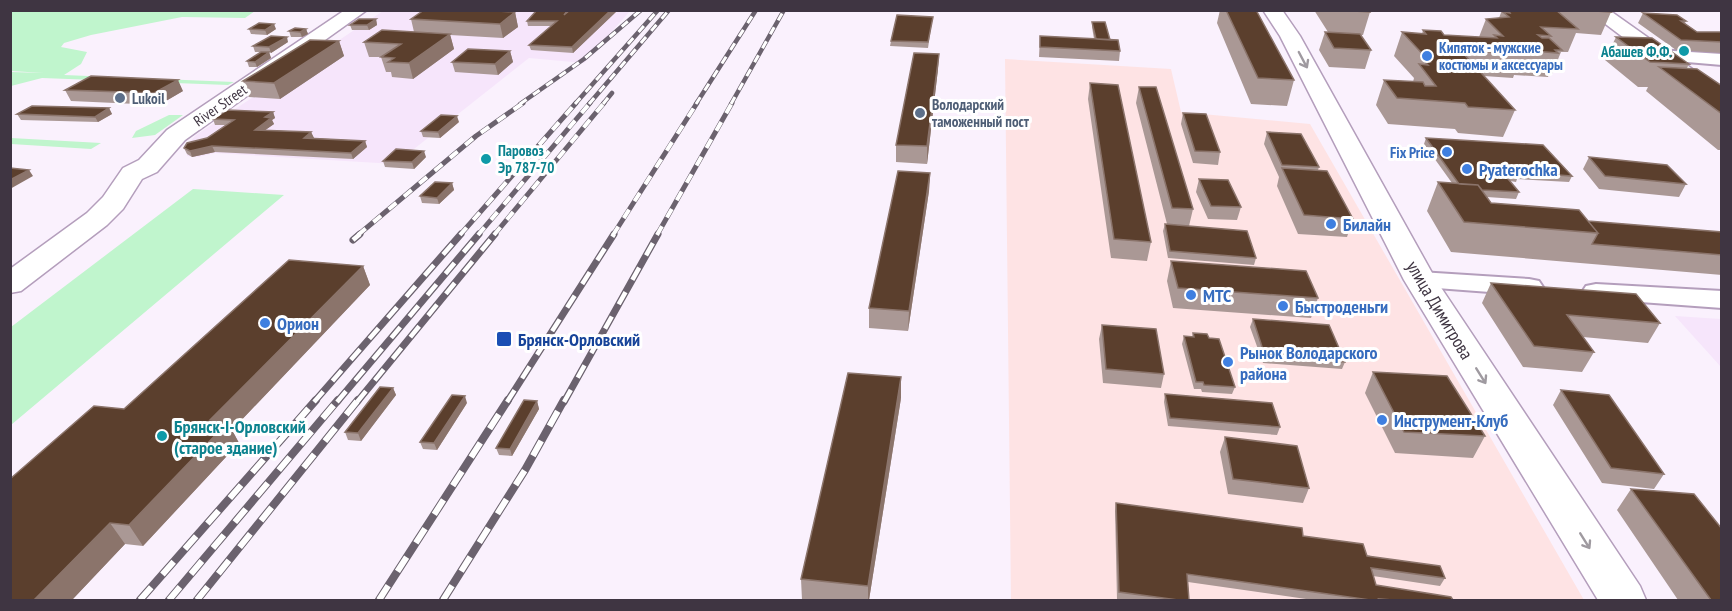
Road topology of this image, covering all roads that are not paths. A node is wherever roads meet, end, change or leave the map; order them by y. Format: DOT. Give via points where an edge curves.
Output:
graph roads {
  1 [pos="358,10"];
  2 [pos="1272,10"];
  3 [pos="1596,10"];
  4 [pos="1658,55"];
  5 [pos="1722,60"];
  6 [pos="1722,101"];
  7 [pos="148,166"];
  8 [pos="1420,280"];
  9 [pos="10,284"];
  10 [pos="1722,300"];
  11 [pos="10,303"];
  12 [pos="1623,600"];
  1 -- 7 [label="main road, River Street" via="176,135"];
  2 -- 8 [label="main road, улица Димитрова, one-way" via="1290,36"];
  3 -- 4 [label="main road"];
  4 -- 5 [label="street"];
  4 -- 6 [label="main road"];
  7 -- 9 [label="main road, River Street" via="132,174 97,219"];
  7 -- 11 [label="main road" via="148,189 131,210"];
  8 -- 10 [label="street"];
  8 -- 12 [label="main road, улица Димитрова, one-way"];
}
